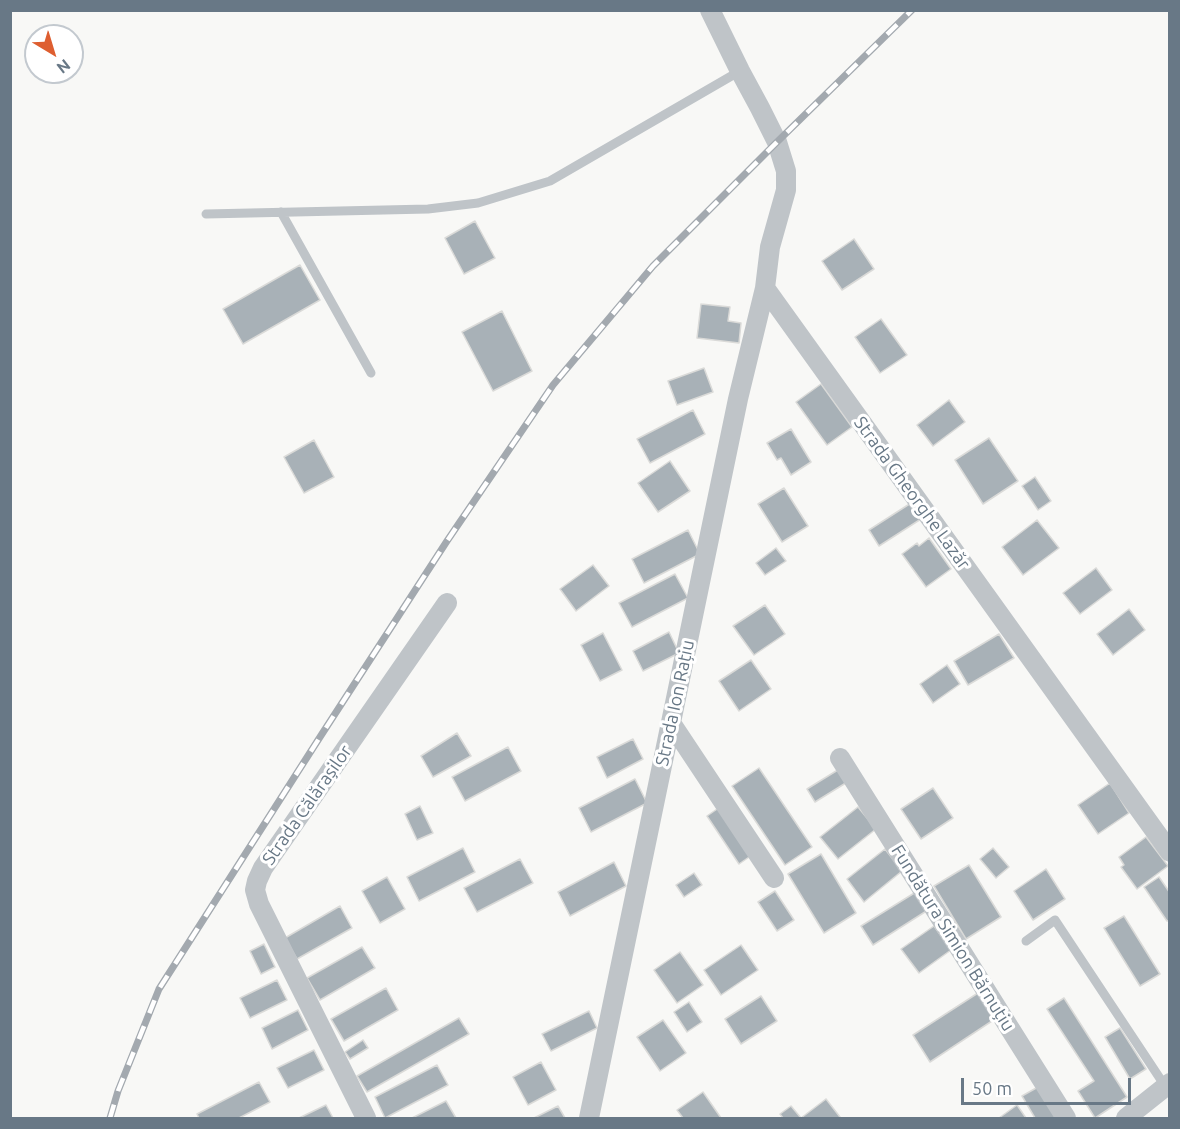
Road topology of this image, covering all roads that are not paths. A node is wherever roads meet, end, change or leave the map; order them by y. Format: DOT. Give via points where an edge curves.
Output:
graph roads {
  1 [pos="710,10"];
  2 [pos="740,71"];
  3 [pos="281,212"];
  4 [pos="206,214"];
  5 [pos="765,288"];
  6 [pos="371,374"];
  7 [pos="447,603"];
  8 [pos="671,723"];
  9 [pos="840,758"];
  10 [pos="1170,852"];
  11 [pos="774,879"];
  12 [pos="1026,941"];
  13 [pos="1167,1084"];
  14 [pos="366,1119"];
  15 [pos="589,1119"];
  16 [pos="1066,1119"];
  17 [pos="1126,1119"];
  1 -- 2 [label="street"];
  2 -- 3 [label="lane" via="550,181 478,203 428,209"];
  2 -- 5 [label="street" via="777,142 786,171 786,189 770,247"];
  3 -- 4 [label="lane"];
  3 -- 6 [label="lane"];
  5 -- 8 [label="street, Strada Ion Rațiu"];
  5 -- 10 [label="street, Strada Gheorghe Lazăr"];
  7 -- 14 [label="street, Strada Călărașilor" via="263,868 255,890"];
  8 -- 11 [label="street"];
  8 -- 15 [label="street, Strada Ion Rațiu"];
  9 -- 16 [label="street, Fundătura Simion Bărnuțiu"];
  12 -- 13 [label="lane" via="1055,920"];
  13 -- 17 [label="street"];
}
